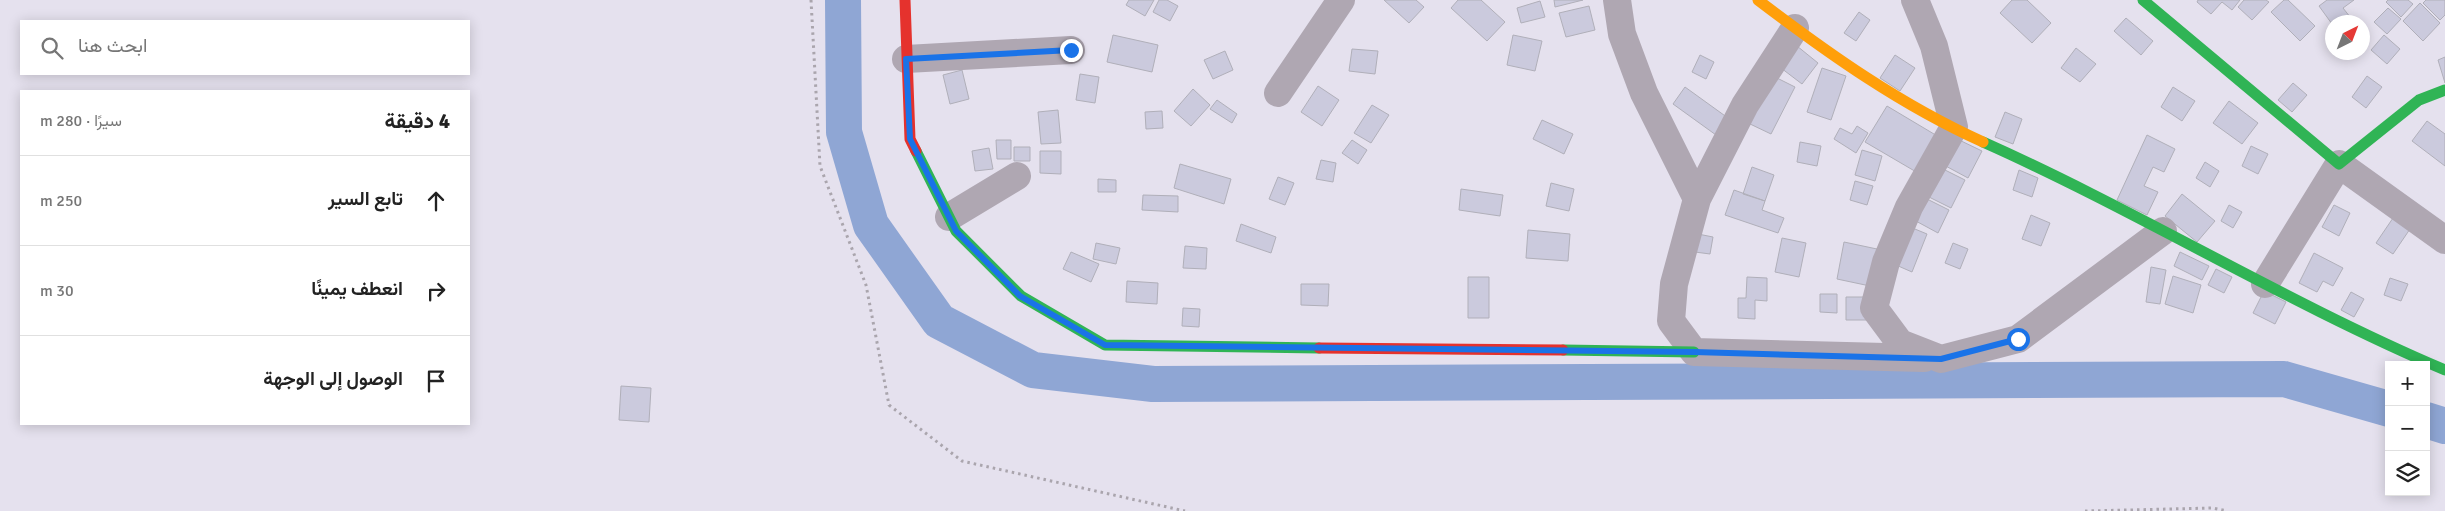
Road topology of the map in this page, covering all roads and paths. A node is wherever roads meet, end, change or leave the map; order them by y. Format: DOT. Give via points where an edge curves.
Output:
graph roads {
  1 [pos="811,0"];
  2 [pos="905,0"];
  3 [pos="1340,0"];
  4 [pos="1617,0"];
  5 [pos="1758,0"];
  6 [pos="1915,0"];
  7 [pos="2143,0"];
  8 [pos="1795,28"];
  9 [pos="1071,50"];
  10 [pos="906,59"];
  11 [pos="2445,90"];
  12 [pos="1278,93"];
  13 [pos="1954,127"];
  14 [pos="2339,164"];
  15 [pos="1017,176"];
  16 [pos="1697,199"];
  17 [pos="949,217"];
  18 [pos="2163,231"];
  19 [pos="2445,240"];
  20 [pos="2265,284"];
  21 [pos="1874,308"];
  22 [pos="1694,352"];
  23 [pos="1872,357"];
  24 [pos="1941,359"];
  25 [pos="2445,370"];
  26 [pos="1185,511"];
  27 [pos="2085,511"];
  28 [pos="2227,511"];
  1 -- 26 [label="path" via="820,166 866,285 889,405 962,461"];
  2 -- 10 [label="street"];
  3 -- 12 [label="street"];
  4 -- 16 [label="street" via="1622,34 1644,93"];
  5 -- 8 [label="street"];
  6 -- 13 [label="street" via="1934,46"];
  7 -- 14 [label="street"];
  8 -- 13 [label="street" via="1838,61"];
  8 -- 16 [label="street" via="1745,105"];
  9 -- 10 [label="street"];
  10 -- 17 [label="street" via="910,139"];
  11 -- 14 [label="street" via="2420,100"];
  13 -- 18 [label="street" via="2069,180"];
  13 -- 21 [label="street" via="1909,207 1886,262"];
  14 -- 19 [label="street"];
  14 -- 20 [label="street"];
  15 -- 17 [label="street"];
  16 -- 22 [label="street" via="1674,284 1671,321"];
  17 -- 22 [label="street" via="956,231 1020,296 1105,345"];
  18 -- 20 [label="street"];
  18 -- 24 [label="street" via="2018,339"];
  20 -- 25 [label="street" via="2392,349"];
  21 -- 23 [label="street"];
  21 -- 24 [label="street" via="1900,343"];
  22 -- 23 [label="street"];
  23 -- 24 [label="street"];
  27 -- 28 [label="path" via="2213,508"];
}
